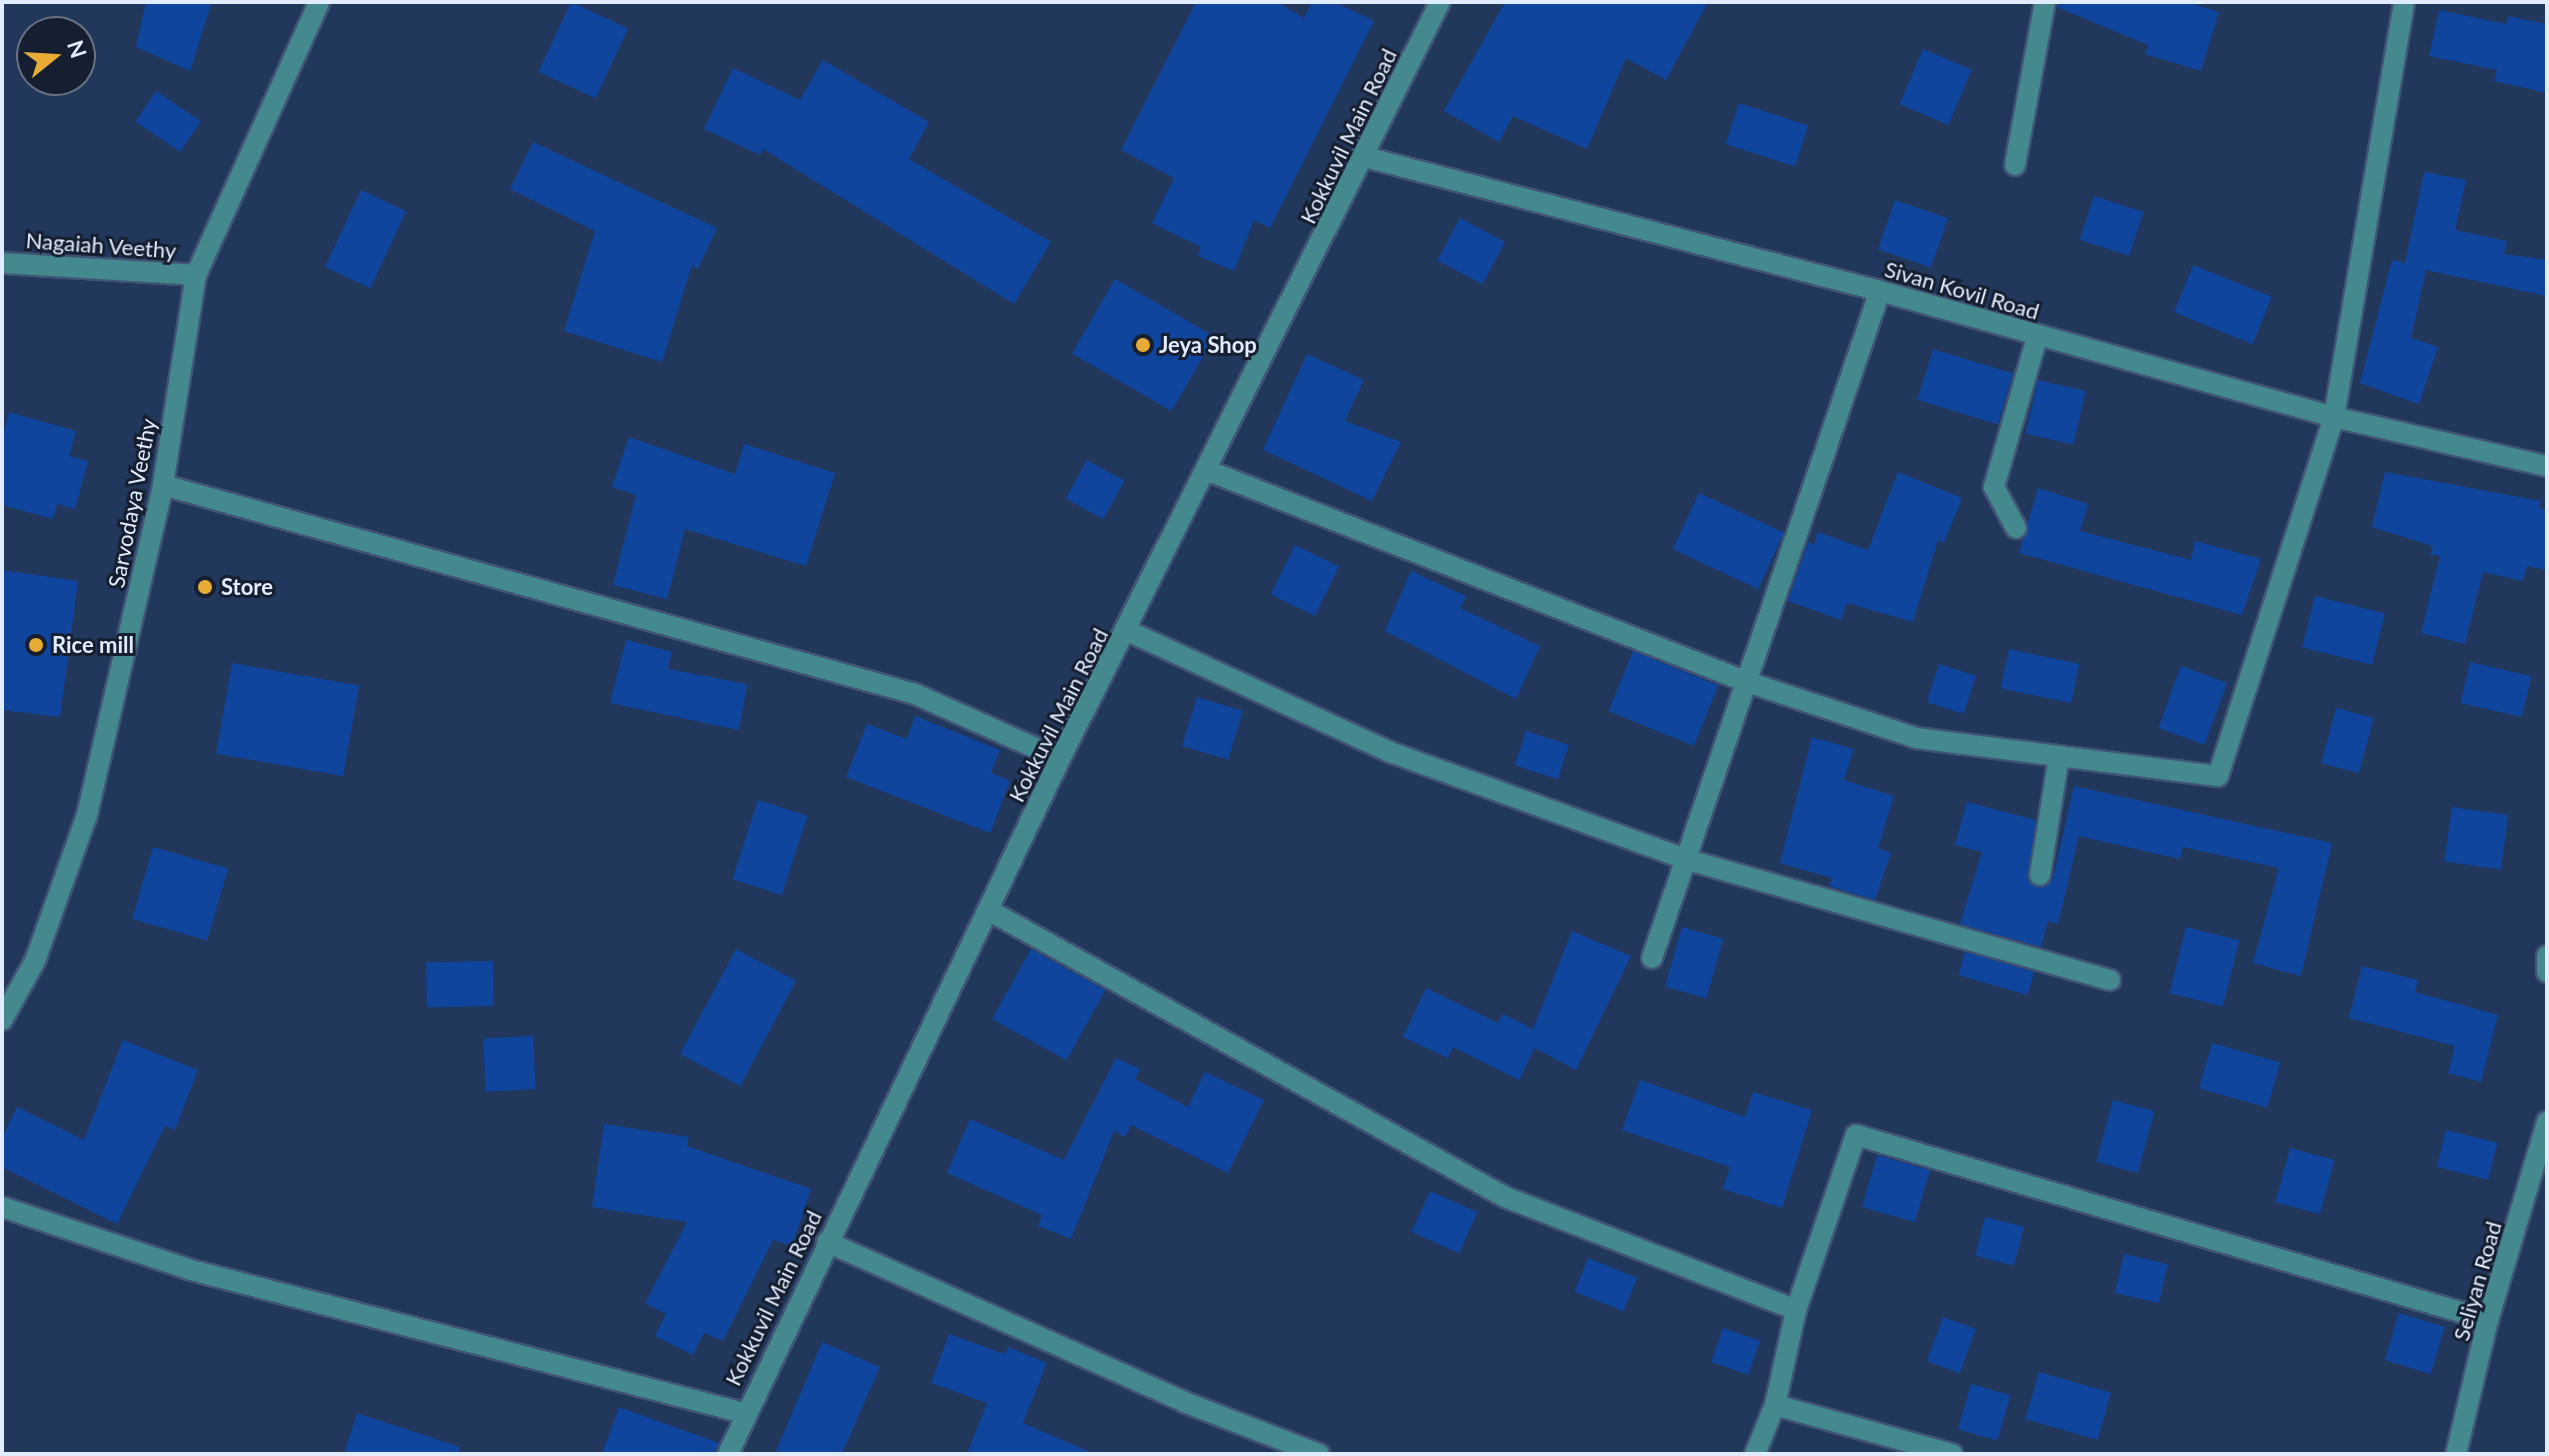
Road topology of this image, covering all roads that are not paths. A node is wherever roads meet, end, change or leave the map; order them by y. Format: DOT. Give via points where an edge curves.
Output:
graph roads {
  1 [pos="319,2"];
  2 [pos="1440,2"];
  3 [pos="2045,2"];
  4 [pos="2404,2"];
  5 [pos="1365,157"];
  6 [pos="2015,165"];
  7 [pos="2,263"];
  8 [pos="196,275"];
  9 [pos="1880,291"];
  10 [pos="2037,337"];
  11 [pos="2334,417"];
  12 [pos="2547,466"];
  13 [pos="1206,470"];
  14 [pos="163,485"];
  15 [pos="2016,528"];
  16 [pos="1128,631"];
  17 [pos="1747,682"];
  18 [pos="2059,757"];
  19 [pos="1060,759"];
  20 [pos="1685,859"];
  21 [pos="2040,875"];
  22 [pos="988,910"];
  23 [pos="2547,956"];
  24 [pos="1652,958"];
  25 [pos="2547,972"];
  26 [pos="2110,980"];
  27 [pos="2,1020"];
  28 [pos="2547,1122"];
  29 [pos="2543,1162"];
  30 [pos="2,1207"];
  31 [pos="827,1242"];
  32 [pos="1796,1310"];
  33 [pos="2488,1320"];
  34 [pos="1775,1405"];
  35 [pos="744,1413"];
  36 [pos="728,1454"];
  37 [pos="1319,1454"];
  38 [pos="1755,1454"];
  39 [pos="1952,1454"];
  40 [pos="2456,1454"];
  1 -- 8 [label="street, Sarvodaya Veethy"];
  2 -- 5 [label="street, Kokkuvil Main Road"];
  3 -- 6 [label="street"];
  4 -- 11 [label="street"];
  5 -- 9 [label="street, Sivan Kovil Road"];
  5 -- 13 [label="street, Kokkuvil Main Road"];
  7 -- 8 [label="street, Nagaiah Veethy"];
  8 -- 14 [label="street, Sarvodaya Veethy"];
  9 -- 10 [label="street, Sivan Kovil Road"];
  9 -- 17 [label="street"];
  10 -- 11 [label="street, Sivan Kovil Road"];
  10 -- 15 [label="street" via="1994,487"];
  11 -- 12 [label="street, Sivan Kovil Road"];
  11 -- 18 [label="street" via="2218,776"];
  13 -- 16 [label="street, Kokkuvil Main Road"];
  13 -- 17 [label="street"];
  14 -- 19 [label="street" via="915,694"];
  14 -- 27 [label="street, Sarvodaya Veethy" via="87,815 35,961"];
  16 -- 19 [label="street, Kokkuvil Main Road"];
  16 -- 20 [label="street" via="1390,752"];
  17 -- 18 [label="street" via="1916,738"];
  17 -- 20 [label="street"];
  18 -- 21 [label="street"];
  19 -- 22 [label="street, Kokkuvil Main Road"];
  20 -- 24 [label="street"];
  20 -- 26 [label="street"];
  22 -- 31 [label="street, Kokkuvil Main Road"];
  22 -- 32 [label="street" via="1505,1197"];
  23 -- 25 [label="street"];
  28 -- 29 [label="street, Seliyan Road"];
  29 -- 33 [label="street, Seliyan Road"];
  30 -- 35 [label="street" via="191,1270"];
  31 -- 35 [label="street, Kokkuvil Main Road"];
  31 -- 37 [label="street" via="1184,1402"];
  32 -- 33 [label="street" via="1856,1135"];
  32 -- 34 [label="street"];
  33 -- 40 [label="street, Seliyan Road"];
  34 -- 38 [label="street"];
  34 -- 39 [label="street"];
  35 -- 36 [label="street, Kokkuvil Main Road"];
}
